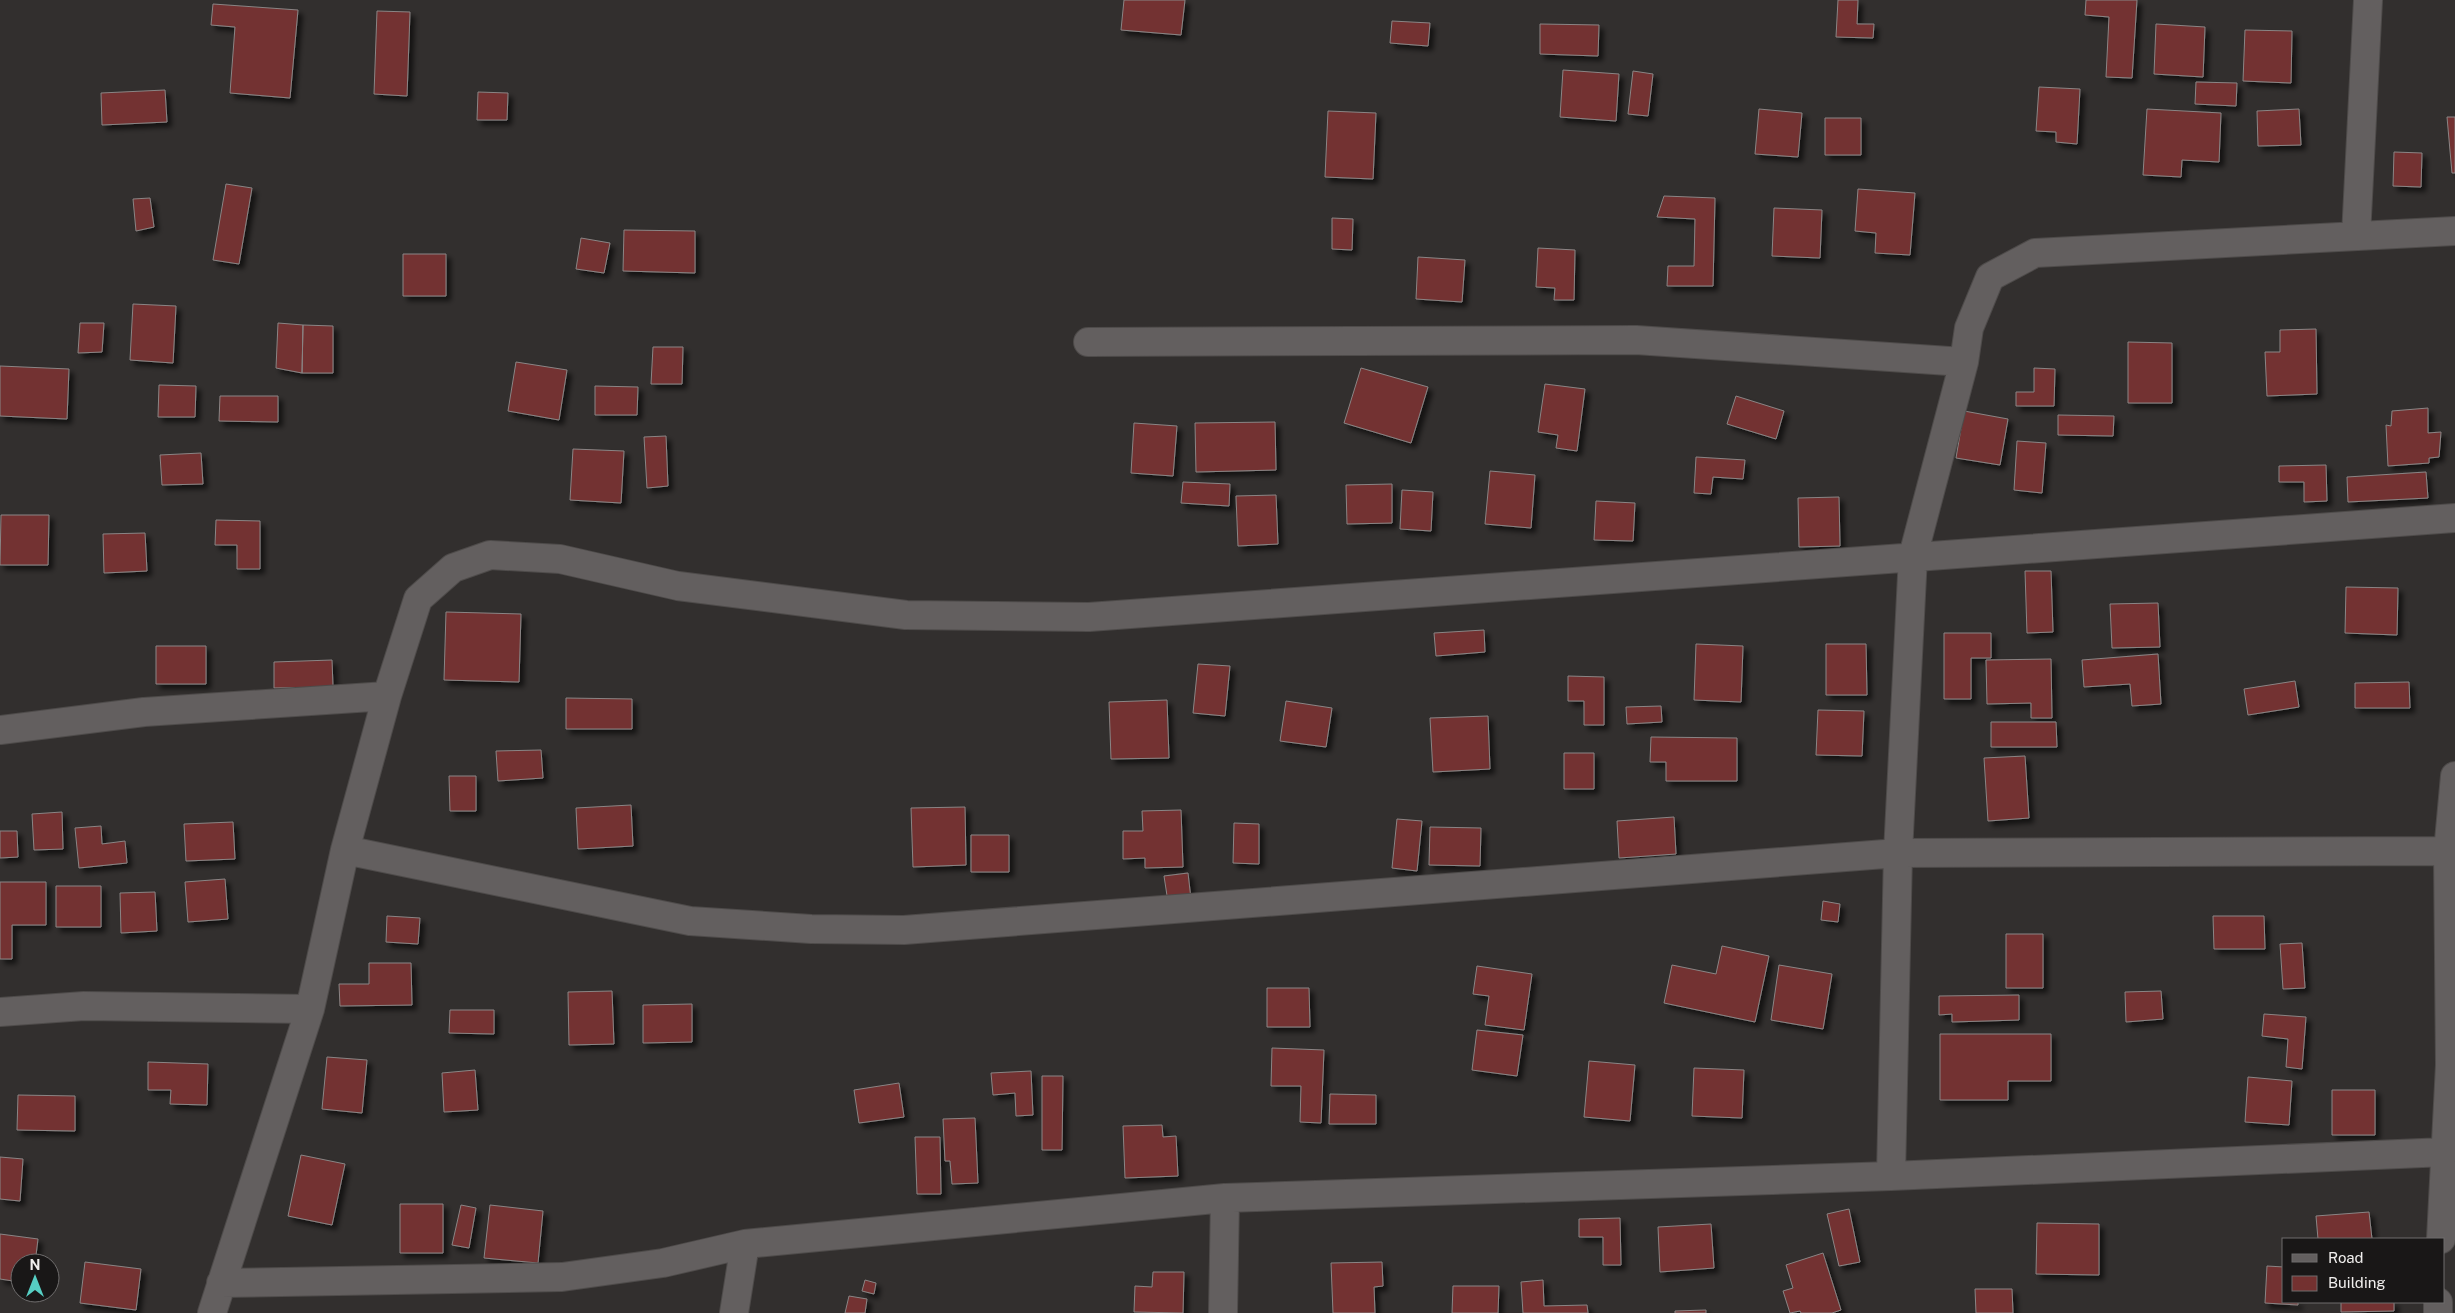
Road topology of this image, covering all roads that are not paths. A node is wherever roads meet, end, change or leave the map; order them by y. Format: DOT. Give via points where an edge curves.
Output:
graph roads {
  1 [pos="2368,0"];
  2 [pos="2455,231"];
  3 [pos="2356,236"];
  4 [pos="1088,342"];
  5 [pos="1964,362"];
  6 [pos="2455,518"];
  7 [pos="1913,556"];
  8 [pos="387,696"];
  9 [pos="0,730"];
  10 [pos="2455,776"];
  11 [pos="345,850"];
  12 [pos="2452,852"];
  13 [pos="1898,853"];
  14 [pos="310,1009"];
  15 [pos="0,1012"];
  16 [pos="2445,1152"];
  17 [pos="1891,1176"];
  18 [pos="1225,1198"];
  19 [pos="2441,1238"];
  20 [pos="744,1244"];
  21 [pos="221,1283"];
  22 [pos="212,1313"];
  23 [pos="734,1313"];
  24 [pos="1223,1313"];
  1 -- 3 [label="street"];
  2 -- 3 [label="street"];
  3 -- 5 [label="street" via="2035,254 1990,277 1970,328"];
  4 -- 5 [label="street" via="1636,340"];
  5 -- 7 [label="street"];
  6 -- 7 [label="street"];
  7 -- 8 [label="street" via="1090,617 906,615 678,586 560,559 490,555 453,568 418,599"];
  7 -- 13 [label="street"];
  8 -- 9 [label="street" via="144,712"];
  8 -- 11 [label="street"];
  10 -- 12 [label="street"];
  11 -- 13 [label="street" via="690,921 811,929 904,930"];
  11 -- 14 [label="street"];
  12 -- 13 [label="street"];
  12 -- 16 [label="street" via="2450,1065"];
  13 -- 17 [label="street"];
  14 -- 15 [label="street" via="84,1006"];
  14 -- 21 [label="street"];
  16 -- 17 [label="street"];
  16 -- 19 [label="street"];
  17 -- 18 [label="street"];
  18 -- 20 [label="street"];
  18 -- 24 [label="street"];
  20 -- 21 [label="street" via="663,1263 562,1277"];
  20 -- 23 [label="street"];
  21 -- 22 [label="street"];
}
